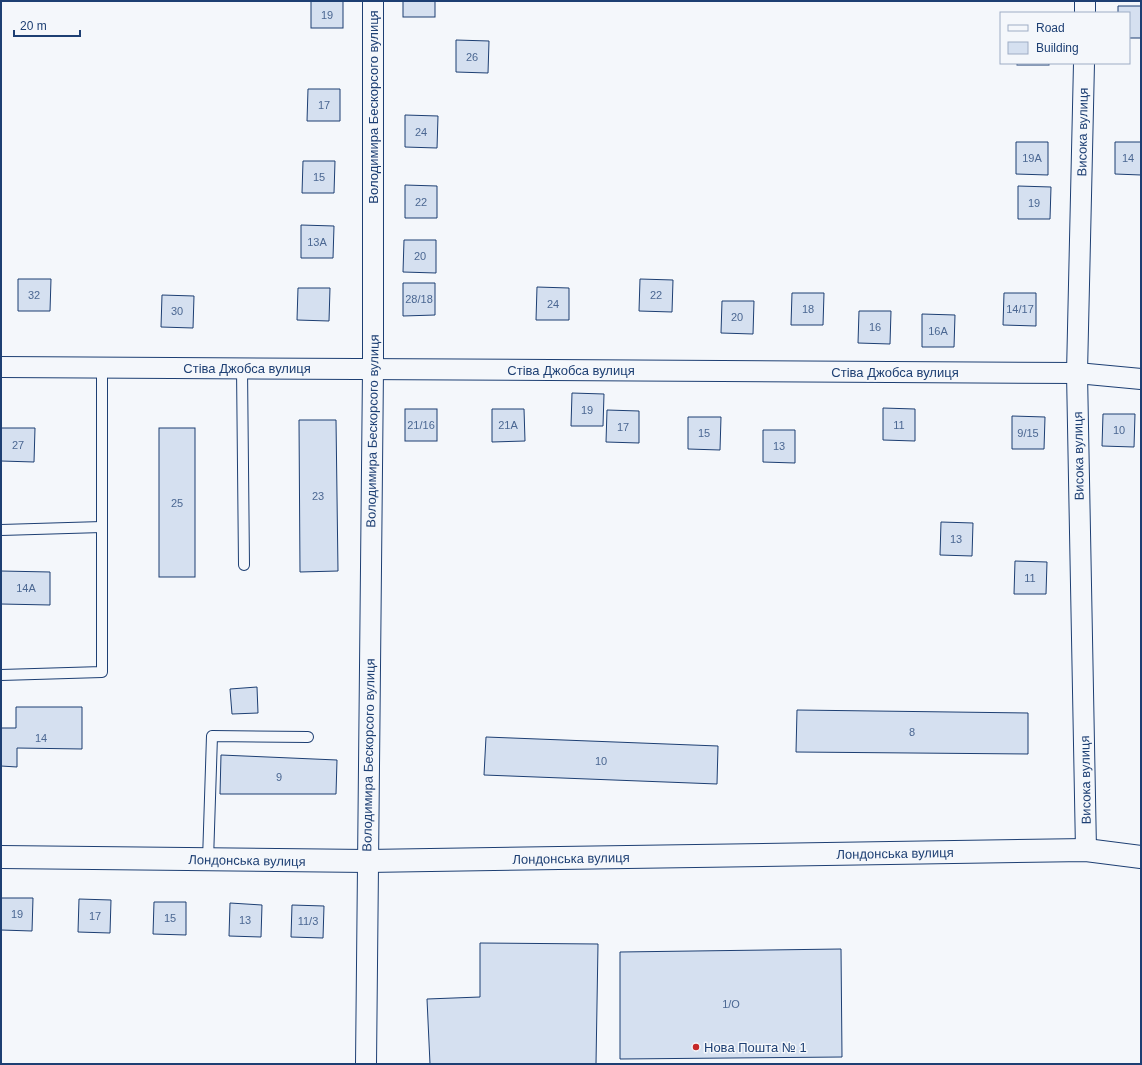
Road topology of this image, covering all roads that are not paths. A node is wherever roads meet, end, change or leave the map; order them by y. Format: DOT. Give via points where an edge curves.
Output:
graph roads {
  1 [pos="373,1"];
  2 [pos="1085,1"];
  3 [pos="1085,12"];
  4 [pos="1084,64"];
  5 [pos="1,367"];
  6 [pos="102,367"];
  7 [pos="242,368"];
  8 [pos="373,369"];
  9 [pos="1077,373"];
  10 [pos="1141,379"];
  11 [pos="102,527"];
  12 [pos="1,530"];
  13 [pos="244,565"];
  14 [pos="1,675"];
  15 [pos="308,737"];
  16 [pos="1086,850"];
  17 [pos="1,857"];
  18 [pos="1141,857"];
  19 [pos="208,860"];
  20 [pos="367,861"];
  21 [pos="366,1064"];
  1 -- 8 [label="street, Володимира Бескорсого вулиця"];
  2 -- 3 [label="street"];
  4 -- 9 [label="street, Висока вулиця"];
  5 -- 6 [label="street, Стіва Джобса вулиця"];
  6 -- 7 [label="street, Стіва Джобса вулиця"];
  6 -- 11 [label="lane"];
  7 -- 8 [label="street, Стіва Джобса вулиця"];
  7 -- 13 [label="lane"];
  8 -- 9 [label="street, Стіва Джобса вулиця"];
  8 -- 20 [label="street, Володимира Бескорсого вулиця"];
  9 -- 10 [label="street, Стіва Джобса вулиця"];
  9 -- 16 [label="street, Висока вулиця"];
  11 -- 12 [label="lane"];
  11 -- 14 [label="lane" via="102,672"];
  15 -- 19 [label="lane" via="212,736"];
  16 -- 18 [label="street, Лондонська вулиця"];
  16 -- 20 [label="street, Лондонська вулиця"];
  17 -- 19 [label="street, Лондонська вулиця"];
  19 -- 20 [label="street, Лондонська вулиця"];
  20 -- 21 [label="street, Володимира Бескорсого вулиця"];
}
